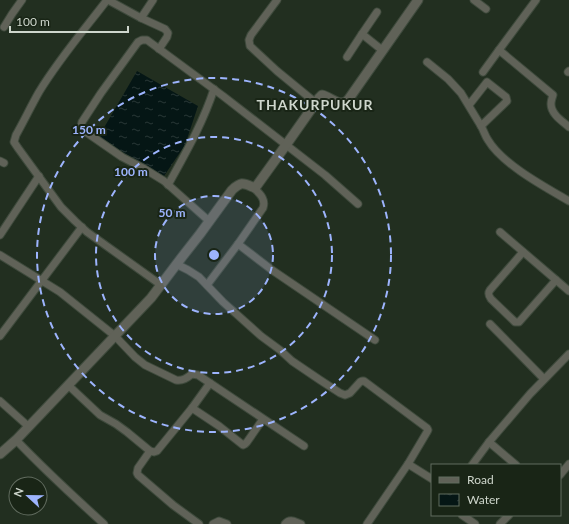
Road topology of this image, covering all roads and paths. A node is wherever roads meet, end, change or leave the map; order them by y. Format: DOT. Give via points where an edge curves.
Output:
graph roads {
  1 [pos="22,0"];
  2 [pos="108,0"];
  3 [pos="153,0"];
  4 [pos="276,0"];
  5 [pos="418,0"];
  6 [pos="474,0"];
  7 [pos="536,0"];
  8 [pos="486,9"];
  9 [pos="377,12"];
  10 [pos="141,18"];
  11 [pos="4,27"];
  12 [pos="362,34"];
  13 [pos="159,49"];
  14 [pos="382,50"];
  15 [pos="499,50"];
  16 [pos="347,57"];
  17 [pos="427,62"];
  18 [pos="483,72"];
  19 [pos="214,89"];
  20 [pos="316,103"];
  21 [pos="468,105"];
  22 [pos="481,126"];
  23 [pos="569,127"];
  24 [pos="286,145"];
  25 [pos="39,176"];
  26 [pos="168,185"];
  27 [pos="254,188"];
  28 [pos="569,202"];
  29 [pos="358,204"];
  30 [pos="209,221"];
  31 [pos="82,227"];
  32 [pos="500,232"];
  33 [pos="0,235"];
  34 [pos="238,244"];
  35 [pos="524,252"];
  36 [pos="0,255"];
  37 [pos="176,264"];
  38 [pos="42,280"];
  39 [pos="556,280"];
  40 [pos="161,285"];
  41 [pos="207,285"];
  42 [pos="569,291"];
  43 [pos="490,324"];
  44 [pos="0,336"];
  45 [pos="115,336"];
  46 [pos="375,340"];
  47 [pos="569,354"];
  48 [pos="544,379"];
  49 [pos="210,383"];
  50 [pos="68,384"];
  51 [pos="0,401"];
  52 [pos="192,408"];
  53 [pos="264,419"];
  54 [pos="28,426"];
  55 [pos="16,440"];
  56 [pos="489,442"];
  57 [pos="304,446"];
  58 [pos="150,451"];
  59 [pos="0,454"];
  60 [pos="408,464"];
  61 [pos="473,464"];
  62 [pos="515,464"];
  63 [pos="569,464"];
  64 [pos="561,474"];
  65 [pos="431,478"];
  66 [pos="463,516"];
  67 [pos="508,516"];
  68 [pos="104,524"];
  69 [pos="199,524"];
  70 [pos="213,524"];
  71 [pos="227,524"];
  72 [pos="285,524"];
  73 [pos="301,524"];
  74 [pos="367,524"];
  75 [pos="475,524"];
  76 [pos="500,524"];
  1 -- 11 [label="street"];
  2 -- 10 [label="street"];
  2 -- 25 [label="street" via="48,78 16,135 14,142"];
  3 -- 10 [label="street"];
  4 -- 20 [label="street" via="251,34 250,46"];
  5 -- 14 [label="street"];
  6 -- 8 [label="street"];
  7 -- 15 [label="street"];
  9 -- 12 [label="street"];
  10 -- 13 [label="street" via="165,29 168,33"];
  12 -- 14 [label="street"];
  12 -- 16 [label="street"];
  13 -- 19 [label="street"];
  13 -- 26 [label="street" via="147,40 138,42 81,126 122,157"];
  14 -- 20 [label="street" via="348,100 342,103 322,95"];
  15 -- 18 [label="street"];
  15 -- 23 [label="street" via="553,95 550,103 552,111"];
  17 -- 21 [label="street" via="448,78"];
  19 -- 24 [label="street"];
  19 -- 26 [label="street" via="197,132"];
  20 -- 24 [label="street"];
  21 -- 22 [label="street"];
  21 -- 22 [label="street" via="487,82 506,97 507,101"];
  22 -- 28 [label="street" via="488,141 501,156"];
  24 -- 27 [label="street"];
  24 -- 29 [label="street"];
  25 -- 31 [label="street" via="61,207"];
  25 -- 33 [label="street"];
  26 -- 30 [label="street"];
  27 -- 30 [label="street" via="243,183 238,185"];
  27 -- 34 [label="street" via="264,199 263,208"];
  30 -- 37 [label="street"];
  31 -- 38 [label="street"];
  31 -- 40 [label="street"];
  32 -- 35 [label="street"];
  34 -- 41 [label="street"];
  34 -- 46 [label="street"];
  35 -- 39 [label="street"];
  35 -- 39 [label="street" via="488,293 490,299 515,322 519,322"];
  36 -- 38 [label="street"];
  37 -- 40 [label="street"];
  37 -- 41 [label="street"];
  38 -- 44 [label="street"];
  38 -- 45 [label="street"];
  39 -- 42 [label="street"];
  40 -- 45 [label="street"];
  41 -- 60 [label="street" via="262,336 320,380 345,395 364,381 427,428"];
  43 -- 48 [label="street"];
  45 -- 49 [label="street" via="135,357 155,370 180,381 195,374"];
  45 -- 50 [label="street"];
  47 -- 48 [label="street"];
  48 -- 56 [label="street"];
  49 -- 52 [label="street"];
  49 -- 53 [label="street"];
  50 -- 54 [label="street"];
  50 -- 58 [label="street" via="100,415 116,424"];
  51 -- 54 [label="street"];
  52 -- 53 [label="street" via="242,445"];
  52 -- 58 [label="street" via="157,451"];
  53 -- 57 [label="street"];
  54 -- 55 [label="street"];
  55 -- 59 [label="street"];
  55 -- 68 [label="street"];
  56 -- 61 [label="street"];
  56 -- 62 [label="street"];
  58 -- 69 [label="street" via="138,468 138,475"];
  60 -- 65 [label="street"];
  60 -- 74 [label="street"];
  63 -- 64 [label="street"];
  66 -- 75 [label="street"];
  67 -- 76 [label="street"];
  70 -- 71 [label="street" via="219,521"];
  72 -- 73 [label="street" via="291,520"];
}
